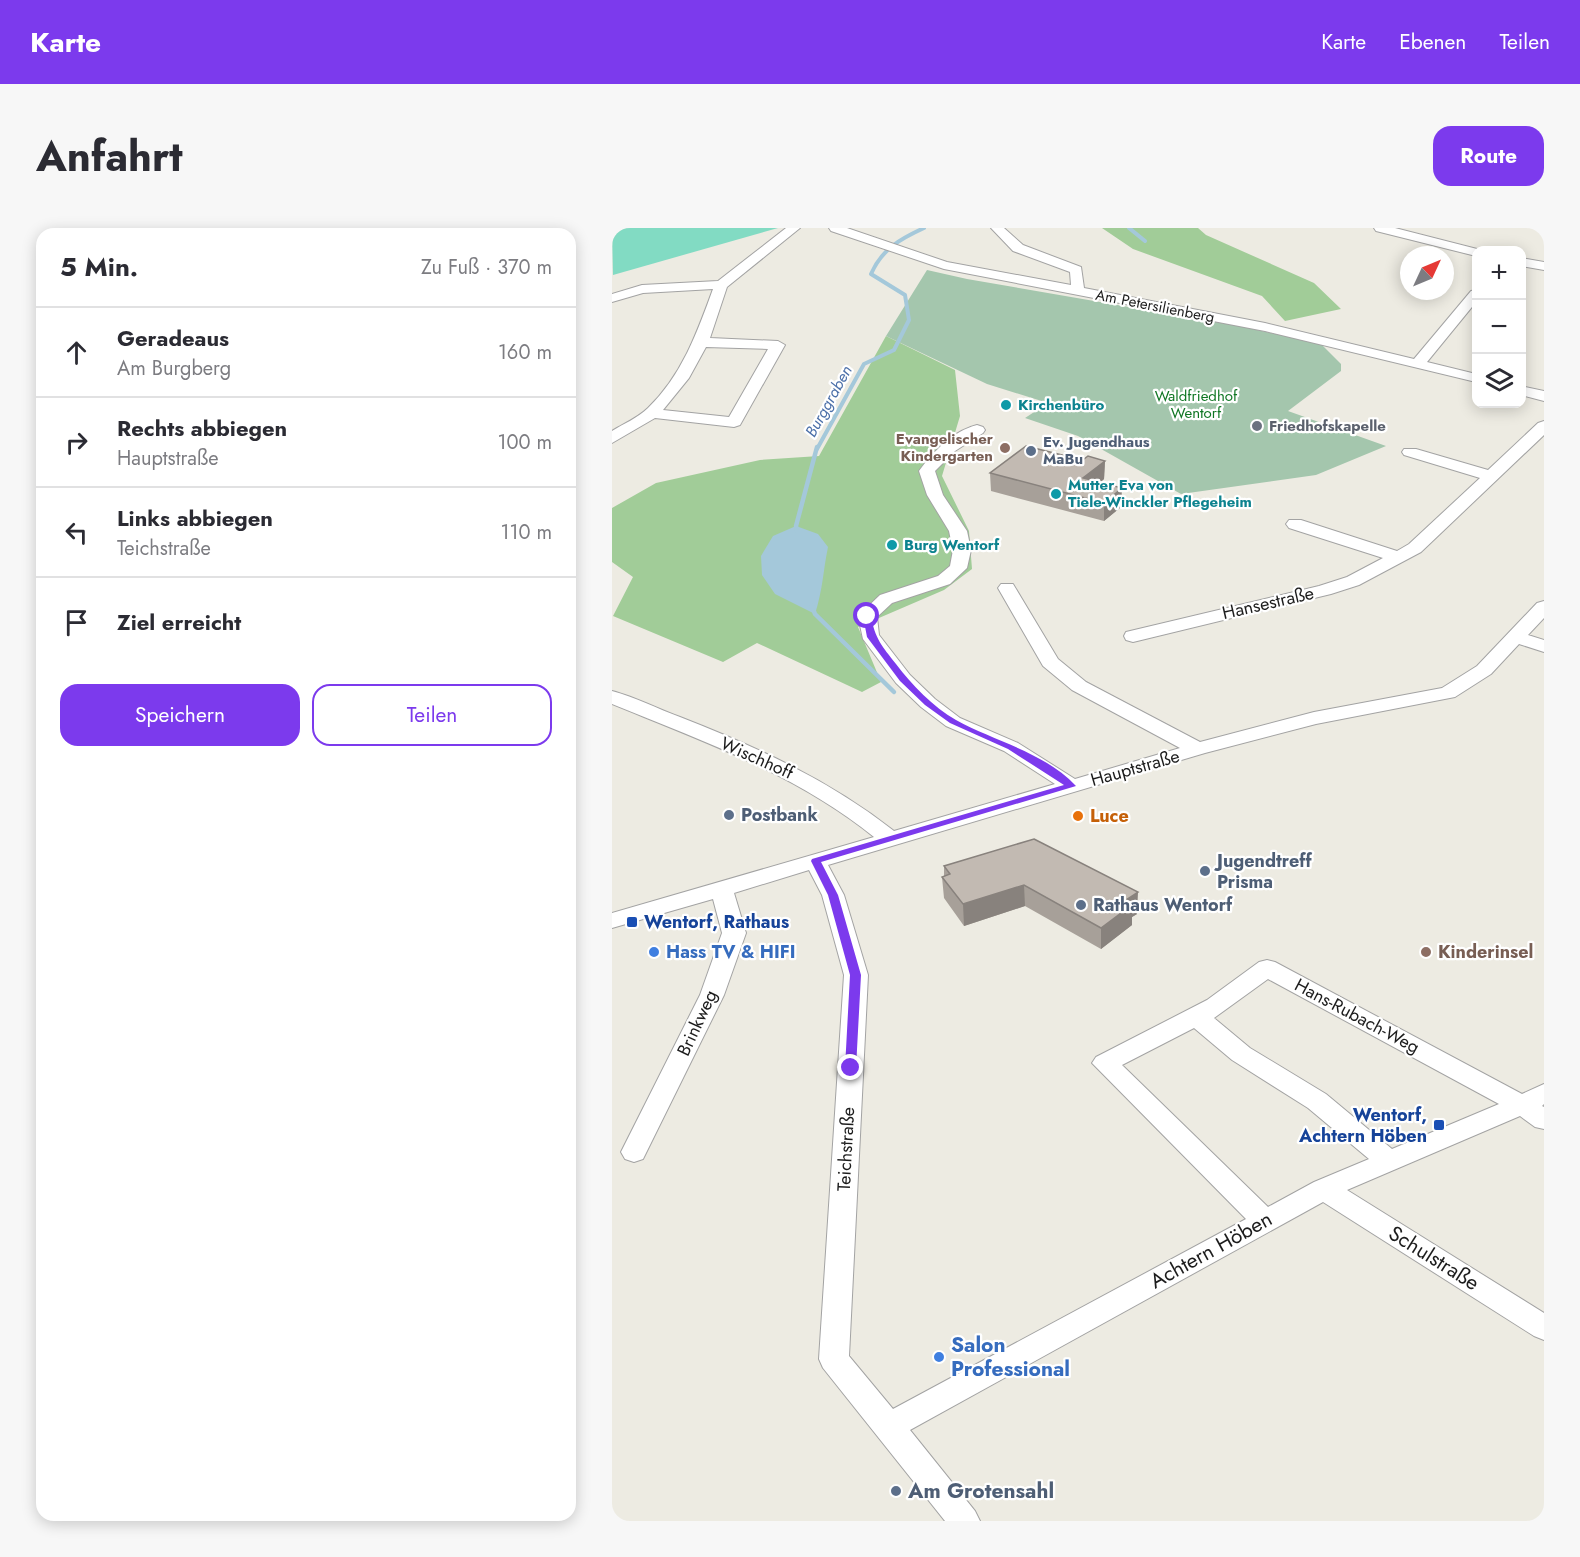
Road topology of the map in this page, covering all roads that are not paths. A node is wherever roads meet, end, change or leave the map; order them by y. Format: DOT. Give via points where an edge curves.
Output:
graph roads {
  1 [pos="794,228"];
  2 [pos="835,228"];
  3 [pos="997,228"];
  4 [pos="1380,228"];
  5 [pos="1472,251"];
  6 [pos="1526,263"];
  7 [pos="1544,266"];
  8 [pos="721,285"];
  9 [pos="1078,292"];
  10 [pos="612,298"];
  11 [pos="1472,299"];
  12 [pos="701,342"];
  13 [pos="1418,363"];
  14 [pos="1472,377"];
  15 [pos="1526,391"];
  16 [pos="1544,396"];
  17 [pos="652,413"];
  18 [pos="1544,426"];
  19 [pos="977,430"];
  20 [pos="612,438"];
  21 [pos="1410,452"];
  22 [pos="1489,475"];
  23 [pos="1295,524"];
  24 [pos="1399,557"];
  25 [pos="1007,588"];
  26 [pos="1544,608"];
  27 [pos="1133,636"];
  28 [pos="1516,637"];
  29 [pos="1544,646"];
  30 [pos="612,697"];
  31 [pos="1198,750"];
  32 [pos="1071,786"];
  33 [pos="890,839"];
  34 [pos="816,861"];
  35 [pos="722,888"];
  36 [pos="612,921"];
  37 [pos="1196,1016"];
  38 [pos="1537,1106"];
  39 [pos="634,1152"];
  40 [pos="1389,1161"];
  41 [pos="1324,1189"];
  42 [pos="1265,1221"];
  43 [pos="1544,1328"];
  44 [pos="888,1427"];
  45 [pos="964,1521"];
  1 -- 8 [label="street"];
  2 -- 9 [label="street, Am Petersilienberg" via="944,265"];
  3 -- 9 [label="street" via="1018,248 1076,270"];
  4 -- 5 [label="street"];
  6 -- 7 [label="street"];
  8 -- 10 [label="street" via="642,289"];
  8 -- 12 [label="street"];
  9 -- 13 [label="street, Am Petersilienberg" via="1265,327"];
  11 -- 13 [label="street"];
  12 -- 17 [label="street" via="682,378"];
  12 -- 17 [label="street" via="778,345 734,422"];
  13 -- 14 [label="street, Am Petersilienberg"];
  15 -- 16 [label="street"];
  17 -- 20 [label="street"];
  18 -- 22 [label="street, Hansestraße"];
  19 -- 32 [label="street" via="951,445 927,471 935,495 958,531 962,550 958,568 944,580 885,599 867,616 870,635 903,679 928,704 953,722 1011,747"];
  21 -- 22 [label="street"];
  22 -- 24 [label="street, Hansestraße" via="1414,548"];
  23 -- 24 [label="street"];
  24 -- 27 [label="street, Hansestraße" via="1353,581 1325,590"];
  25 -- 31 [label="street" via="1050,662 1079,686"];
  26 -- 28 [label="street, Hauptstraße"];
  28 -- 29 [label="street"];
  28 -- 31 [label="street, Hauptstraße" via="1484,670 1448,693 1314,718"];
  30 -- 33 [label="street, Wischhoff" via="780,766 863,815"];
  31 -- 32 [label="street, Hauptstraße"];
  32 -- 33 [label="street, Hauptstraße"];
  33 -- 34 [label="street, Hauptstraße"];
  34 -- 35 [label="street, Hauptstraße"];
  34 -- 44 [label="street, Teichstraße" via="833,895 856,975 834,1359"];
  35 -- 36 [label="street, Hauptstraße"];
  35 -- 39 [label="street, Brinkweg" via="734,933 712,995"];
  37 -- 38 [label="street, Hans-Rubach-Weg" via="1267,968"];
  37 -- 40 [label="street" via="1241,1054 1317,1101"];
  37 -- 42 [label="street, Hans-Rubach-Weg" via="1105,1063"];
  38 -- 40 [label="street, Achtern Höben"];
  40 -- 41 [label="street, Achtern Höben"];
  41 -- 42 [label="street, Achtern Höben"];
  41 -- 43 [label="street, Schulstraße"];
  42 -- 44 [label="street, Achtern Höben"];
  44 -- 45 [label="street"];
}
